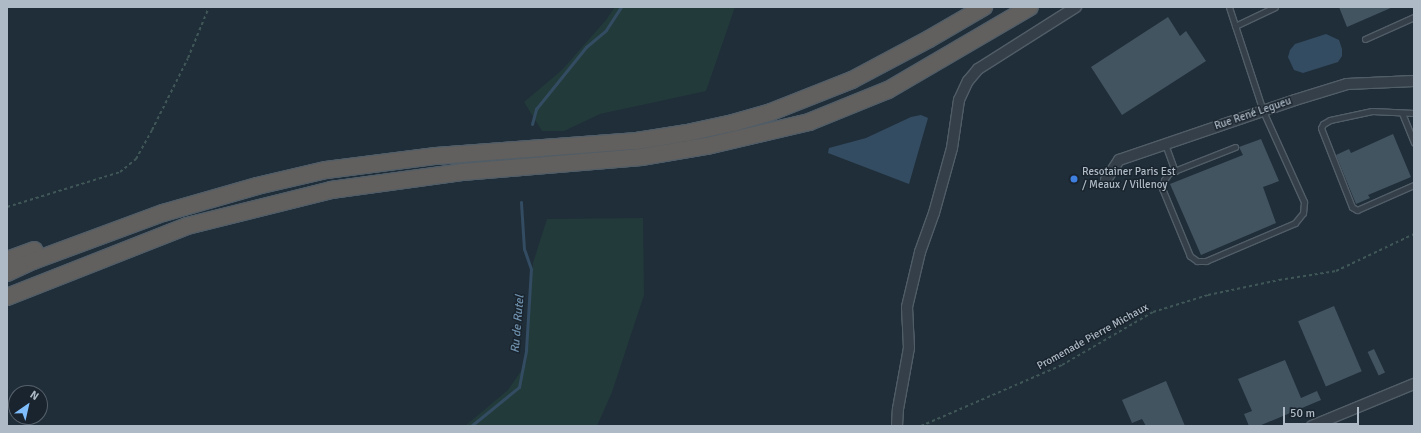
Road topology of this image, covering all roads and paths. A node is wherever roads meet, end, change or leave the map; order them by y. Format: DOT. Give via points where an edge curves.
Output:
graph roads {
  1 [pos="208,7"];
  2 [pos="984,7"];
  3 [pos="1030,7"];
  4 [pos="1076,7"];
  5 [pos="1229,7"];
  6 [pos="1275,7"];
  7 [pos="1414,18"];
  8 [pos="1235,26"];
  9 [pos="1365,39"];
  10 [pos="1414,81"];
  11 [pos="1263,111"];
  12 [pos="1402,113"];
  13 [pos="1414,113"];
  14 [pos="1414,143"];
  15 [pos="1165,144"];
  16 [pos="1235,147"];
  17 [pos="1175,171"];
  18 [pos="1106,180"];
  19 [pos="1414,185"];
  20 [pos="7,207"];
  21 [pos="1414,234"];
  22 [pos="78,244"];
  23 [pos="7,260"];
  24 [pos="7,273"];
  25 [pos="10,297"];
  26 [pos="1414,384"];
  27 [pos="897,426"];
  28 [pos="921,426"];
  29 [pos="1312,426"];
  1 -- 20 [label="path" via="188,58 136,158 120,172"];
  2 -- 22 [label="highway" via="852,80 733,123 637,141 436,156 326,170 257,186 163,213"];
  3 -- 25 [label="highway" via="888,90 809,122 707,146 641,157 462,172 331,190 187,226"];
  4 -- 27 [label="street" via="978,69 968,81 959,100 952,148 920,252 907,307 909,348"];
  5 -- 8 [label="lane"];
  6 -- 8 [label="lane"];
  7 -- 9 [label="lane"];
  8 -- 11 [label="lane"];
  10 -- 11 [label="street, Rue René Legueu" via="1347,84"];
  11 -- 15 [label="street, Rue René Legueu"];
  11 -- 17 [label="lane" via="1304,202 1303,213 1295,223 1206,261 1197,262 1190,256 1162,188 1169,173"];
  12 -- 13 [label="lane"];
  12 -- 14 [label="lane"];
  12 -- 19 [label="lane" via="1372,112 1330,120 1321,128 1352,207 1357,210"];
  15 -- 17 [label="lane"];
  15 -- 18 [label="street, Rue René Legueu" via="1119,160"];
  16 -- 17 [label="lane"];
  21 -- 28 [label="path, Promenade Pierre Michaux" via="1336,271 1208,295 1154,312 1062,365"];
  22 -- 23 [label="highway" via="51,244"];
  22 -- 24 [label="highway"];
  26 -- 29 [label="street"];
}
